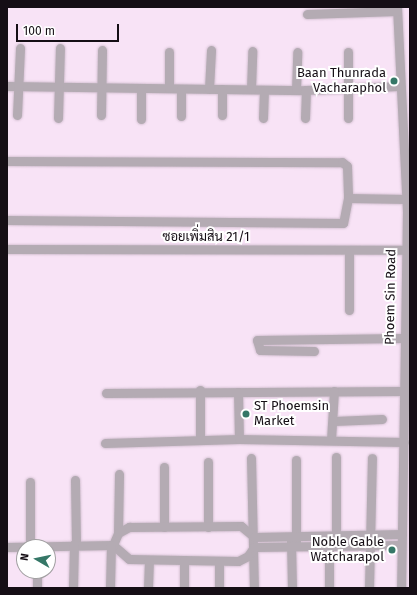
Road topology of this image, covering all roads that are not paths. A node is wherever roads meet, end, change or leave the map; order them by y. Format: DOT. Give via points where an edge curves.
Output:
graph roads {
  1 [pos="397,9"];
  2 [pos="307,14"];
  3 [pos="20,48"];
  4 [pos="60,48"];
  5 [pos="102,50"];
  6 [pos="211,50"];
  7 [pos="252,51"];
  8 [pos="169,52"];
  9 [pos="297,52"];
  10 [pos="348,52"];
  11 [pos="7,86"];
  12 [pos="399,86"];
  13 [pos="18,87"];
  14 [pos="59,87"];
  15 [pos="101,87"];
  16 [pos="141,88"];
  17 [pos="169,88"];
  18 [pos="181,89"];
  19 [pos="209,89"];
  20 [pos="222,89"];
  21 [pos="251,89"];
  22 [pos="264,90"];
  23 [pos="296,90"];
  24 [pos="306,90"];
  25 [pos="348,90"];
  26 [pos="17,115"];
  27 [pos="101,115"];
  28 [pos="222,115"];
  29 [pos="181,116"];
  30 [pos="58,118"];
  31 [pos="262,118"];
  32 [pos="305,118"];
  33 [pos="348,118"];
  34 [pos="141,119"];
  35 [pos="406,131"];
  36 [pos="7,161"];
  37 [pos="348,198"];
  38 [pos="406,199"];
  39 [pos="408,213"];
  40 [pos="7,220"];
  41 [pos="7,249"];
  42 [pos="349,251"];
  43 [pos="407,254"];
  44 [pos="407,282"];
  45 [pos="407,291"];
  46 [pos="349,310"];
  47 [pos="404,338"];
  48 [pos="314,351"];
  49 [pos="405,389"];
  50 [pos="200,390"];
  51 [pos="334,391"];
  52 [pos="238,392"];
  53 [pos="106,393"];
  54 [pos="382,419"];
  55 [pos="334,421"];
  56 [pos="200,440"];
  57 [pos="239,440"];
  58 [pos="331,440"];
  59 [pos="105,443"];
  60 [pos="406,444"];
  61 [pos="336,457"];
  62 [pos="251,458"];
  63 [pos="372,458"];
  64 [pos="296,460"];
  65 [pos="208,462"];
  66 [pos="407,465"];
  67 [pos="164,467"];
  68 [pos="119,474"];
  69 [pos="75,480"];
  70 [pos="30,482"];
  71 [pos="406,489"];
  72 [pos="164,527"];
  73 [pos="208,527"];
  74 [pos="118,533"];
  75 [pos="402,534"];
  76 [pos="370,536"];
  77 [pos="254,537"];
  78 [pos="34,539"];
  79 [pos="332,541"];
  80 [pos="294,542"];
  81 [pos="75,544"];
  82 [pos="56,545"];
  83 [pos="112,545"];
  84 [pos="401,545"];
  85 [pos="370,546"];
  86 [pos="254,547"];
  87 [pos="405,558"];
  88 [pos="148,560"];
  89 [pos="184,560"];
  90 [pos="219,560"];
  91 [pos="73,588"];
  92 [pos="110,588"];
  93 [pos="148,588"];
  94 [pos="184,588"];
  95 [pos="219,588"];
  96 [pos="254,588"];
  97 [pos="292,588"];
  98 [pos="329,588"];
  99 [pos="369,588"];
  100 [pos="401,588"];
  1 -- 2 [label="street"];
  1 -- 12 [label="street, Phoem Sin Road"];
  3 -- 13 [label="street"];
  4 -- 14 [label="street"];
  5 -- 15 [label="street"];
  6 -- 19 [label="street"];
  7 -- 21 [label="street"];
  8 -- 17 [label="street"];
  9 -- 23 [label="street"];
  10 -- 25 [label="street"];
  11 -- 13 [label="street"];
  12 -- 25 [label="street"];
  12 -- 35 [label="street, Phoem Sin Road"];
  13 -- 14 [label="street"];
  13 -- 26 [label="street"];
  14 -- 15 [label="street"];
  14 -- 30 [label="street"];
  15 -- 16 [label="street"];
  15 -- 27 [label="street"];
  16 -- 17 [label="street"];
  16 -- 34 [label="street"];
  17 -- 18 [label="street"];
  18 -- 19 [label="street"];
  18 -- 29 [label="street"];
  19 -- 20 [label="street"];
  20 -- 21 [label="street"];
  20 -- 28 [label="street"];
  21 -- 22 [label="street"];
  22 -- 23 [label="street"];
  22 -- 31 [label="street"];
  23 -- 24 [label="street"];
  24 -- 25 [label="street"];
  24 -- 32 [label="street"];
  25 -- 33 [label="street"];
  35 -- 38 [label="street, Phoem Sin Road"];
  36 -- 37 [label="street" via="342,162 347,166"];
  37 -- 38 [label="street"];
  37 -- 40 [label="street" via="343,223"];
  38 -- 39 [label="street, Phoem Sin Road"];
  39 -- 43 [label="street, Phoem Sin Road"];
  41 -- 42 [label="street, ซอยเพิ่มสิน 21/1"];
  42 -- 43 [label="street, ซอยเพิ่มสิน 21/1"];
  42 -- 46 [label="street"];
  43 -- 44 [label="street, Phoem Sin Road"];
  44 -- 45 [label="street, Phoem Sin Road"];
  45 -- 47 [label="street, Phoem Sin Road"];
  47 -- 48 [label="street" via="257,340 260,350"];
  47 -- 49 [label="street, Phoem Sin Road"];
  49 -- 51 [label="street"];
  49 -- 60 [label="street, Phoem Sin Road"];
  50 -- 52 [label="street"];
  50 -- 53 [label="street"];
  50 -- 56 [label="street"];
  51 -- 52 [label="street"];
  51 -- 55 [label="street"];
  52 -- 57 [label="street"];
  54 -- 55 [label="street"];
  55 -- 58 [label="street"];
  56 -- 57 [label="street"];
  56 -- 59 [label="street"];
  57 -- 58 [label="street"];
  58 -- 60 [label="street"];
  60 -- 66 [label="street, Phoem Sin Road"];
  61 -- 79 [label="street"];
  62 -- 77 [label="street"];
  63 -- 76 [label="street"];
  64 -- 80 [label="street"];
  65 -- 73 [label="street"];
  66 -- 71 [label="street, Phoem Sin Road"];
  67 -- 72 [label="street"];
  68 -- 74 [label="street"];
  69 -- 81 [label="street"];
  70 -- 78 [label="street"];
  71 -- 75 [label="street, Phoem Sin Road"];
  72 -- 73 [label="street"];
  72 -- 74 [label="street" via="130,527"];
  73 -- 77 [label="street" via="240,526"];
  74 -- 83 [label="street"];
  75 -- 76 [label="street"];
  75 -- 84 [label="street, Phoem Sin Road"];
  76 -- 79 [label="street"];
  76 -- 85 [label="street"];
  77 -- 80 [label="street"];
  77 -- 86 [label="street"];
  79 -- 80 [label="street"];
  79 -- 85 [label="street"];
  79 -- 98 [label="street"];
  80 -- 86 [label="street"];
  80 -- 97 [label="street"];
  81 -- 82 [label="street"];
  81 -- 83 [label="street"];
  81 -- 91 [label="street"];
  83 -- 88 [label="street" via="124,558"];
  83 -- 92 [label="street"];
  84 -- 85 [label="street"];
  84 -- 87 [label="street, Phoem Sin Road"];
  85 -- 99 [label="street"];
  86 -- 90 [label="street" via="244,559"];
  86 -- 96 [label="street"];
  87 -- 100 [label="street, Phoem Sin Road"];
  88 -- 89 [label="street"];
  88 -- 93 [label="street"];
  89 -- 90 [label="street"];
  89 -- 94 [label="street"];
  90 -- 95 [label="street"];
}
